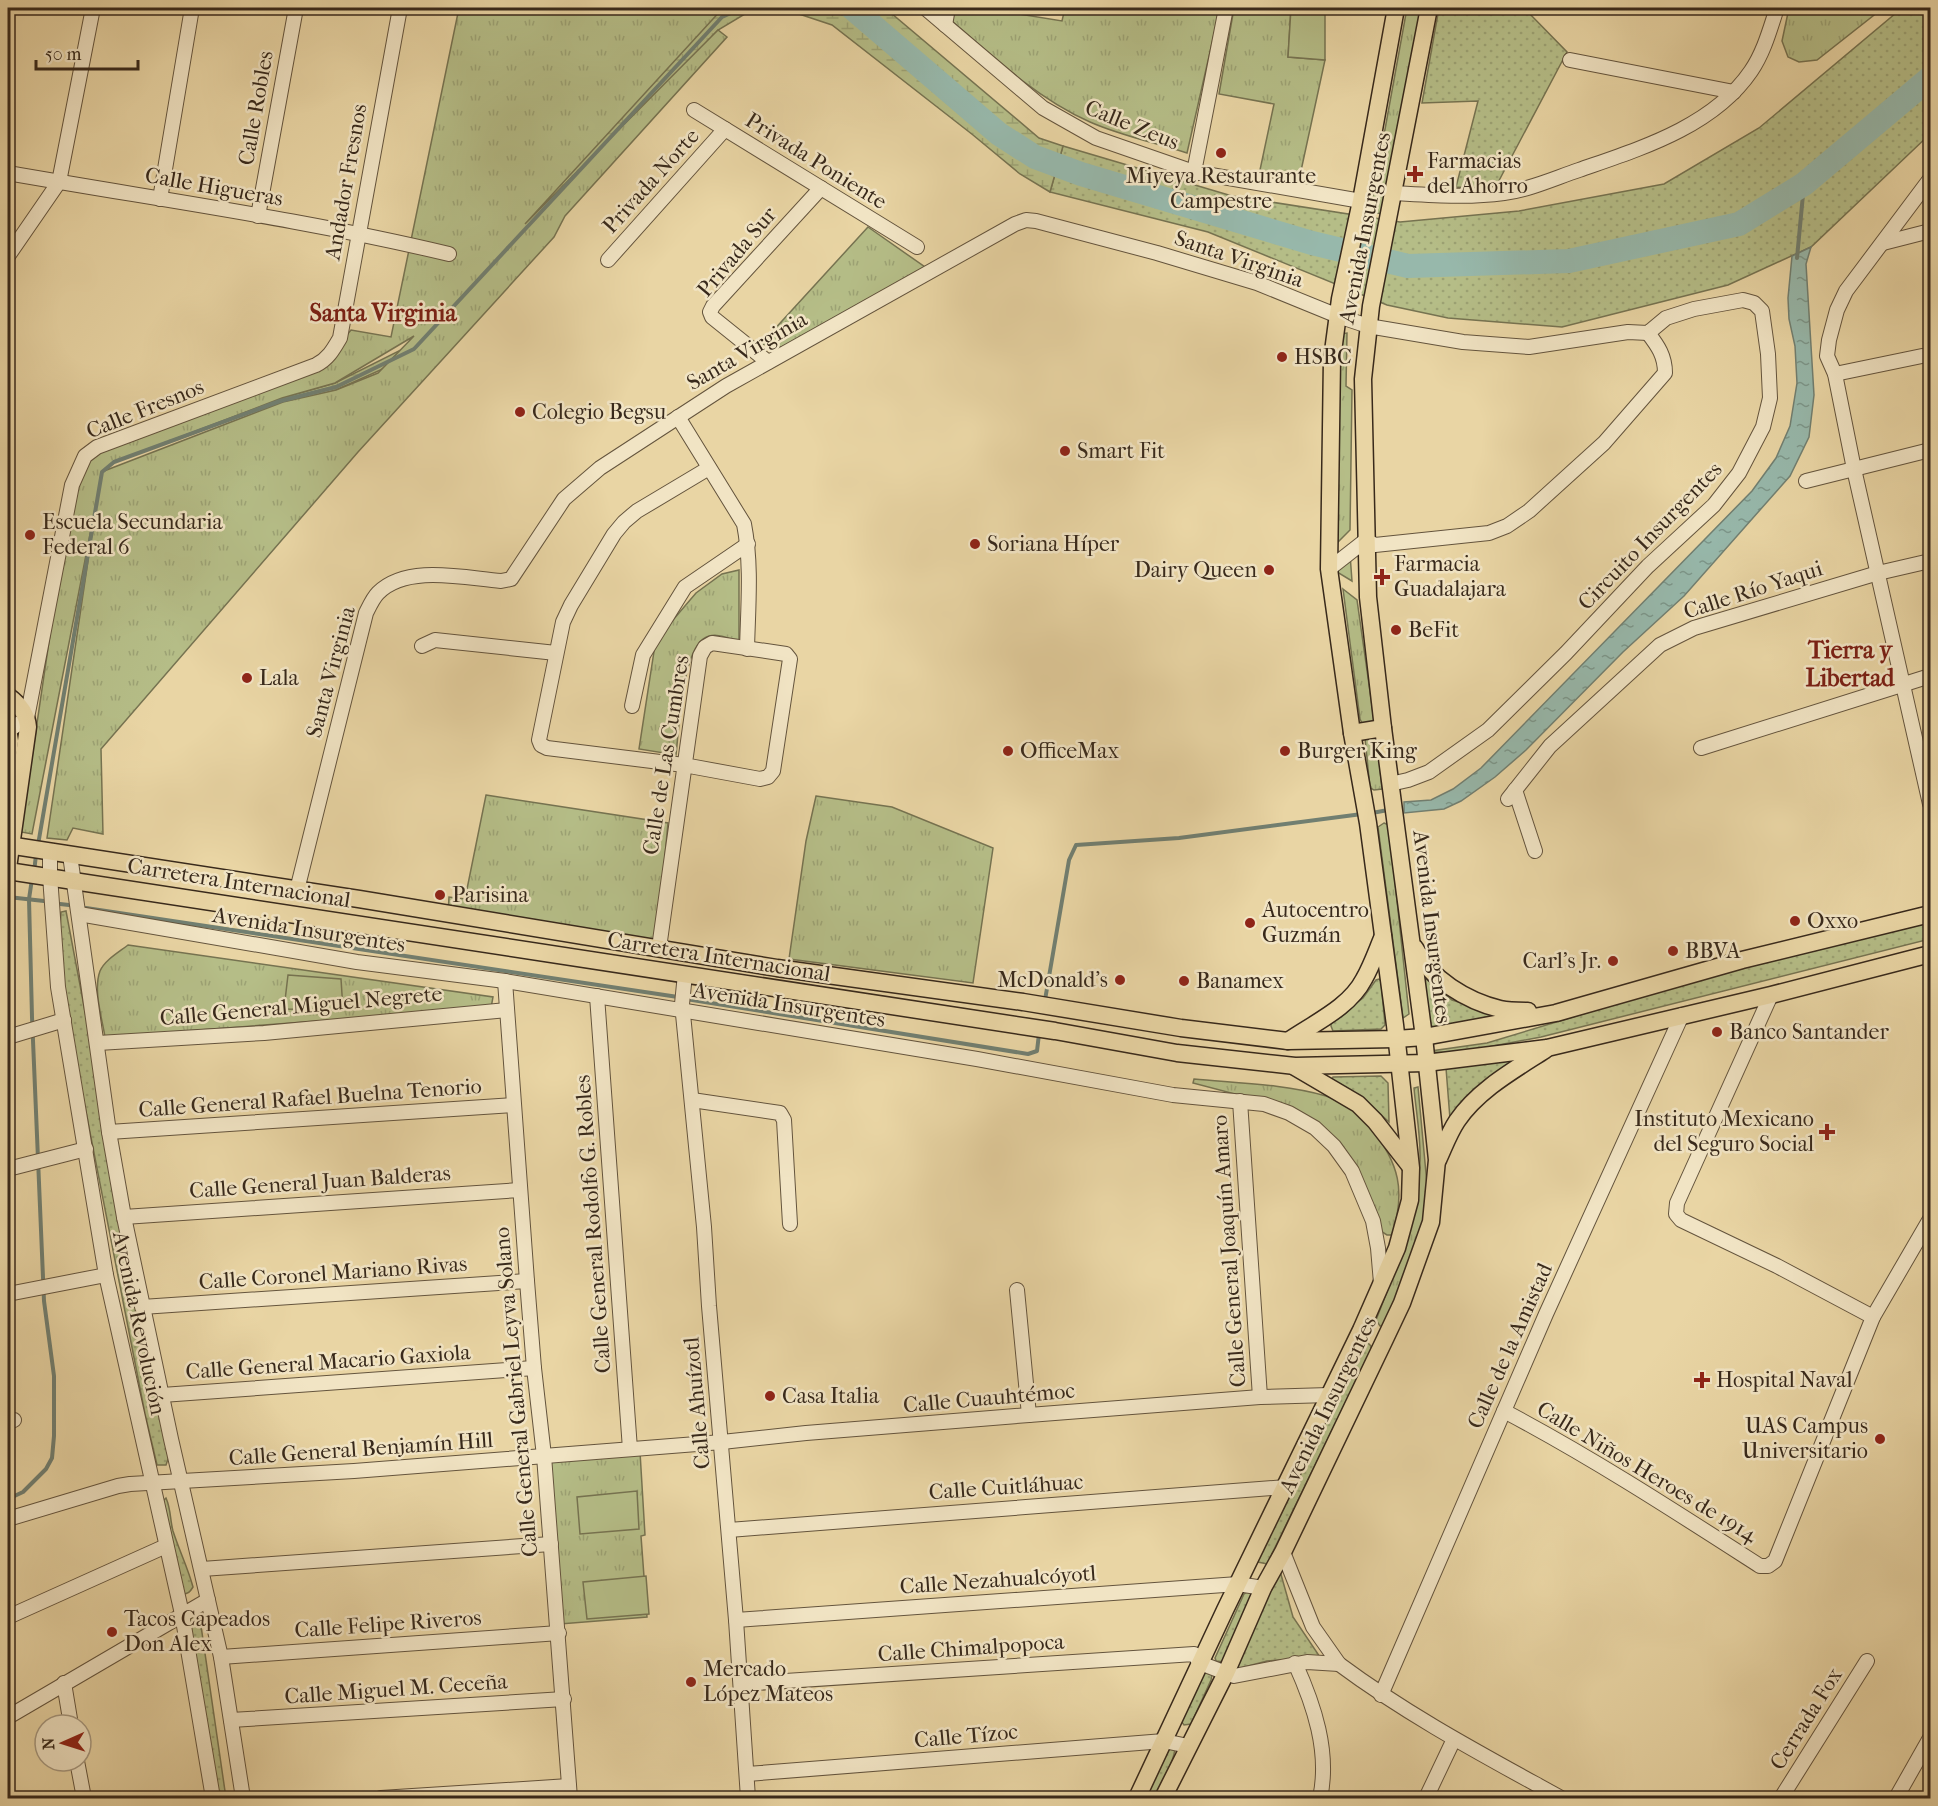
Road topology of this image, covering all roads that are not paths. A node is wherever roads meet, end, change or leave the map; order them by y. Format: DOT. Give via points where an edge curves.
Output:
graph roads {
  1 [pos="93,8"];
  2 [pos="192,8"];
  3 [pos="296,8"];
  4 [pos="400,8"];
  5 [pos="948,8"];
  6 [pos="1226,8"];
  7 [pos="1396,8"];
  8 [pos="1429,8"];
  9 [pos="1777,8"];
  10 [pos="929,9"];
  11 [pos="945,25"];
  12 [pos="1570,60"];
  13 [pos="1734,92"];
  14 [pos="694,110"];
  15 [pos="725,129"];
  16 [pos="1194,172"];
  17 [pos="8,173"];
  18 [pos="61,176"];
  19 [pos="1930,179"];
  20 [pos="821,188"];
  21 [pos="1394,193"];
  22 [pos="160,199"];
  23 [pos="1361,201"];
  24 [pos="258,216"];
  25 [pos="1930,231"];
  26 [pos="357,234"];
  27 [pos="1883,243"];
  28 [pos="916,247"];
  29 [pos="449,254"];
  30 [pos="8,256"];
  31 [pos="608,260"];
  32 [pos="1338,316"];
  33 [pos="1368,326"];
  34 [pos="1648,333"];
  35 [pos="1922,356"];
  36 [pos="326,360"];
  37 [pos="768,362"];
  38 [pos="1835,374"];
  39 [pos="678,417"];
  40 [pos="1930,450"];
  41 [pos="709,468"];
  42 [pos="1854,469"];
  43 [pos="1806,481"];
  44 [pos="1366,540"];
  45 [pos="748,544"];
  46 [pos="1930,561"];
  47 [pos="1329,569"];
  48 [pos="1878,573"];
  49 [pos="422,646"];
  50 [pos="747,649"];
  51 [pos="556,653"];
  52 [pos="1930,676"];
  53 [pos="1903,683"];
  54 [pos="8,696"];
  55 [pos="632,706"];
  56 [pos="27,718"];
  57 [pos="1383,728"];
  58 [pos="8,730"];
  59 [pos="1352,733"];
  60 [pos="1701,748"];
  61 [pos="8,759"];
  62 [pos="684,765"];
  63 [pos="1391,787"];
  64 [pos="1930,804"];
  65 [pos="9,845"];
  66 [pos="41,851"];
  67 [pos="1535,851"];
  68 [pos="70,855"];
  69 [pos="8,869"];
  70 [pos="39,875"];
  71 [pos="73,880"];
  72 [pos="297,890"];
  73 [pos="79,914"];
  74 [pos="1930,914"];
  75 [pos="1383,935"];
  76 [pos="1411,940"];
  77 [pos="659,948"];
  78 [pos="1930,954"];
  79 [pos="505,981"];
  80 [pos="684,981"];
  81 [pos="1771,995"];
  82 [pos="597,996"];
  83 [pos="682,1007"];
  84 [pos="507,1010"];
  85 [pos="1556,1013"];
  86 [pos="1682,1015"];
  87 [pos="64,1020"];
  88 [pos="1181,1028"];
  89 [pos="1424,1036"];
  90 [pos="8,1037"];
  91 [pos="1396,1040"];
  92 [pos="1288,1041"];
  93 [pos="98,1043"];
  94 [pos="1547,1048"];
  95 [pos="1177,1053"];
  96 [pos="1426,1063"];
  97 [pos="1399,1064"];
  98 [pos="1295,1066"];
  99 [pos="692,1100"];
  100 [pos="1240,1101"];
  101 [pos="513,1105"];
  102 [pos="110,1132"];
  103 [pos="86,1149"];
  104 [pos="1437,1160"];
  105 [pos="1411,1168"];
  106 [pos="8,1169"];
  107 [pos="520,1190"];
  108 [pos="124,1217"];
  109 [pos="1930,1219"];
  110 [pos="790,1224"];
  111 [pos="106,1275"];
  112 [pos="527,1281"];
  113 [pos="1381,1283"];
  114 [pos="1017,1290"];
  115 [pos="8,1294"];
  116 [pos="142,1307"];
  117 [pos="1873,1317"];
  118 [pos="1361,1330"];
  119 [pos="1385,1339"];
  120 [pos="534,1368"];
  121 [pos="162,1395"];
  122 [pos="1329,1395"];
  123 [pos="1260,1397"];
  124 [pos="1504,1411"];
  125 [pos="1029,1415"];
  126 [pos="722,1442"];
  127 [pos="630,1449"];
  128 [pos="544,1455"];
  129 [pos="151,1483"];
  130 [pos="181,1483"];
  131 [pos="1286,1487"];
  132 [pos="8,1519"];
  133 [pos="729,1530"];
  134 [pos="551,1544"];
  135 [pos="166,1546"];
  136 [pos="1283,1552"];
  137 [pos="202,1569"];
  138 [pos="1238,1584"];
  139 [pos="1263,1588"];
  140 [pos="208,1600"];
  141 [pos="182,1614"];
  142 [pos="8,1617"];
  143 [pos="736,1620"];
  144 [pos="559,1633"];
  145 [pos="220,1657"];
  146 [pos="1867,1661"];
  147 [pos="1200,1663"];
  148 [pos="1295,1663"];
  149 [pos="1339,1664"];
  150 [pos="1226,1673"];
  151 [pos="64,1683"];
  152 [pos="741,1684"];
  153 [pos="1381,1695"];
  154 [pos="564,1699"];
  155 [pos="69,1713"];
  156 [pos="8,1717"];
  157 [pos="231,1720"];
  158 [pos="1930,1738"];
  159 [pos="1454,1739"];
  160 [pos="1164,1741"];
  161 [pos="1188,1746"];
  162 [pos="79,1773"];
  163 [pos="747,1774"];
  164 [pos="570,1792"];
  165 [pos="84,1798"];
  166 [pos="213,1798"];
  167 [pos="243,1798"];
  168 [pos="381,1798"];
  169 [pos="748,1798"];
  170 [pos="1137,1798"];
  171 [pos="1163,1798"];
  172 [pos="1320,1798"];
  173 [pos="1426,1798"];
  174 [pos="1561,1798"];
  175 [pos="1781,1798"];
  176 [pos="1896,1798"];
  1 -- 18 [label="street"];
  2 -- 22 [label="street"];
  3 -- 24 [label="street, Calle Robles"];
  4 -- 26 [label="street, Andador Fresnos"];
  5 -- 11 [label="street"];
  6 -- 16 [label="street"];
  7 -- 23 [label="main road, Avenida Insurgentes"];
  8 -- 21 [label="main road, Avenida Insurgentes"];
  9 -- 13 [label="street" via="1756,62"];
  10 -- 11 [label="street, Calle Zeus"];
  11 -- 16 [label="street, Calle Zeus" via="1043,108 1096,138"];
  12 -- 13 [label="street"];
  13 -- 21 [label="street" via="1707,114 1647,146 1507,193 1459,197"];
  14 -- 15 [label="street, Privada Poniente"];
  15 -- 20 [label="street, Privada Poniente"];
  15 -- 31 [label="street, Privada Norte"];
  16 -- 23 [label="street, Calle Zeus"];
  17 -- 18 [label="street, Calle Higueras"];
  18 -- 22 [label="street, Calle Higueras"];
  18 -- 30 [label="street"];
  19 -- 27 [label="street"];
  20 -- 28 [label="street, Privada Poniente"];
  20 -- 37 [label="street, Privada Sur" via="710,312"];
  21 -- 33 [label="main road, Avenida Insurgentes"];
  22 -- 24 [label="street, Calle Higueras"];
  23 -- 32 [label="main road, Avenida Insurgentes"];
  24 -- 26 [label="street, Calle Higueras"];
  25 -- 27 [label="street"];
  26 -- 29 [label="street, Calle Higueras"];
  26 -- 36 [label="street, Andador Fresnos" via="339,338"];
  27 -- 38 [label="street" via="1846,291 1837,310 1827,356"];
  32 -- 33 [label="street"];
  32 -- 37 [label="street, Santa Virginia" via="1246,280 1026,220"];
  32 -- 47 [label="main road, Avenida Insurgentes" via="1332,359"];
  33 -- 34 [label="street" via="1463,342 1529,346 1628,332"];
  33 -- 44 [label="main road, Avenida Insurgentes" via="1363,380"];
  34 -- 44 [label="street" via="1665,361 1665,373 1604,443 1529,511 1507,526 1489,532 1375,545"];
  34 -- 63 [label="street, Circuito Insurgentes" via="1666,318 1694,309 1743,300 1762,311 1770,398 1763,427 1739,473 1714,505 1648,566 1488,730 1429,772"];
  35 -- 38 [label="street"];
  36 -- 56 [label="street, Calle Fresnos" via="97,447 85,456 72,485"];
  37 -- 39 [label="street, Santa Virginia"];
  38 -- 42 [label="street"];
  39 -- 41 [label="street"];
  39 -- 72 [label="street, Santa Virginia" via="600,468 564,499 511,579 419,574 391,582 376,594 366,613"];
  40 -- 42 [label="street"];
  41 -- 45 [label="street" via="744,524"];
  41 -- 51 [label="street" via="637,511 614,534 562,622"];
  42 -- 43 [label="street"];
  42 -- 48 [label="street"];
  44 -- 47 [label="street"];
  44 -- 57 [label="main road, Avenida Insurgentes" via="1368,597"];
  45 -- 50 [label="street"];
  45 -- 55 [label="street" via="685,587 643,655"];
  46 -- 48 [label="street, Calle Río Yaqui"];
  47 -- 59 [label="main road, Avenida Insurgentes"];
  48 -- 53 [label="street"];
  48 -- 67 [label="street, Calle Río Yaqui" via="1694,628 1660,645 1550,746 1511,794"];
  49 -- 51 [label="street" via="435,640"];
  50 -- 62 [label="street, Calle de Las Cumbres" via="712,643 700,656"];
  50 -- 62 [label="street" via="786,654 790,659 773,771 760,779"];
  51 -- 62 [label="street" via="541,726 541,745"];
  52 -- 53 [label="street"];
  53 -- 60 [label="street"];
  53 -- 64 [label="street"];
  54 -- 56 [label="main road"];
  56 -- 58 [label="street"];
  56 -- 65 [label="main road" via="27,741"];
  57 -- 59 [label="main road"];
  57 -- 63 [label="main road, Avenida Insurgentes"];
  58 -- 61 [label="main road"];
  59 -- 75 [label="main road, Avenida Insurgentes"];
  62 -- 77 [label="street, Calle de Las Cumbres"];
  63 -- 76 [label="main road, Avenida Insurgentes"];
  65 -- 66 [label="main road, Carretera Internacional"];
  65 -- 69 [label="main road"];
  66 -- 68 [label="main road, Carretera Internacional"];
  66 -- 70 [label="street, Avenida Revolución"];
  68 -- 71 [label="street, Avenida Revolución"];
  68 -- 72 [label="main road, Carretera Internacional"];
  69 -- 70 [label="main road, Carretera Internacional"];
  70 -- 71 [label="main road, Carretera Internacional"];
  70 -- 87 [label="street, Avenida Revolución"];
  71 -- 73 [label="street, Avenida Revolución"];
  71 -- 80 [label="main road, Carretera Internacional"];
  72 -- 77 [label="main road, Carretera Internacional"];
  73 -- 79 [label="street, Avenida Insurgentes" via="357,962"];
  73 -- 93 [label="street, Avenida Revolución"];
  74 -- 85 [label="main road" via="1742,960"];
  75 -- 91 [label="main road, Avenida Insurgentes"];
  75 -- 92 [label="main road" via="1364,981 1353,995"];
  76 -- 85 [label="main road" via="1422,962 1441,981 1460,992 1501,1010"];
  76 -- 89 [label="main road, Avenida Insurgentes"];
  77 -- 88 [label="main road, Carretera Internacional"];
  78 -- 81 [label="main road"];
  79 -- 82 [label="street, Avenida Insurgentes"];
  79 -- 84 [label="street, Calle General Gabriel Leyva Solano"];
  80 -- 83 [label="street, Calle Ahuízotl"];
  80 -- 95 [label="main road, Carretera Internacional" via="1024,1026"];
  81 -- 86 [label="main road"];
  81 -- 117 [label="street" via="1677,1203 1677,1214 1681,1220"];
  82 -- 83 [label="street, Avenida Insurgentes"];
  82 -- 127 [label="street, Calle General Rodolfo G. Robles"];
  83 -- 99 [label="street, Calle Ahuízotl"];
  83 -- 100 [label="street, Avenida Insurgentes" via="1173,1095"];
  84 -- 93 [label="street, Calle General Miguel Negrete" via="264,1033"];
  84 -- 101 [label="street, Calle General Gabriel Leyva Solano"];
  85 -- 89 [label="main road, Carretera Internacional"];
  86 -- 94 [label="main road"];
  86 -- 124 [label="street, Calle de la Amistad"];
  87 -- 90 [label="street"];
  87 -- 103 [label="street, Avenida Revolución"];
  88 -- 92 [label="main road, Carretera Internacional"];
  88 -- 95 [label="main road"];
  89 -- 91 [label="main road, Carretera Internacional"];
  89 -- 96 [label="main road, Avenida Insurgentes"];
  91 -- 92 [label="main road, Carretera Internacional"];
  91 -- 97 [label="main road, Avenida Insurgentes"];
  93 -- 102 [label="street, Avenida Revolución"];
  94 -- 96 [label="main road, Carretera Internacional"];
  94 -- 104 [label="main road" via="1469,1104"];
  95 -- 98 [label="main road, Carretera Internacional"];
  96 -- 97 [label="main road, Carretera Internacional"];
  96 -- 104 [label="main road, Avenida Insurgentes"];
  97 -- 98 [label="main road, Carretera Internacional"];
  97 -- 105 [label="main road, Avenida Insurgentes"];
  98 -- 105 [label="main road" via="1358,1104"];
  99 -- 110 [label="street" via="780,1113 784,1120"];
  99 -- 126 [label="street, Calle Ahuízotl"];
  100 -- 113 [label="street, Avenida Insurgentes" via="1289,1113 1315,1128 1334,1146 1352,1171 1373,1221"];
  100 -- 123 [label="street, Calle General Joaquín Amaro"];
  101 -- 102 [label="street, Calle General Rafael Buelna Tenorio"];
  101 -- 107 [label="street, Calle General Gabriel Leyva Solano"];
  102 -- 108 [label="street, Avenida Revolución"];
  103 -- 106 [label="street"];
  103 -- 111 [label="street, Avenida Revolución"];
  104 -- 119 [label="main road, Avenida Insurgentes" via="1431,1222"];
  105 -- 113 [label="main road, Avenida Insurgentes" via="1405,1220"];
  107 -- 108 [label="street, Calle General Juan Balderas"];
  107 -- 112 [label="street, Calle General Gabriel Leyva Solano"];
  108 -- 116 [label="street, Avenida Revolución"];
  109 -- 117 [label="street"];
  111 -- 115 [label="street"];
  111 -- 129 [label="street, Avenida Revolución"];
  112 -- 116 [label="street, Calle Coronel Mariano Rivas"];
  112 -- 120 [label="street, Calle General Gabriel Leyva Solano"];
  113 -- 118 [label="main road, Avenida Insurgentes"];
  114 -- 125 [label="street"];
  116 -- 121 [label="street, Avenida Revolución"];
  117 -- 124 [label="street, Calle Niños Heroes de 1914" via="1775,1562 1768,1566 1760,1566 1565,1443"];
  118 -- 119 [label="main road"];
  118 -- 122 [label="main road, Avenida Insurgentes"];
  119 -- 136 [label="main road, Avenida Insurgentes"];
  120 -- 121 [label="street, Calle General Macario Gaxiola"];
  120 -- 128 [label="street, Calle General Gabriel Leyva Solano"];
  121 -- 130 [label="street, Avenida Revolución"];
  122 -- 123 [label="street, Calle Cuauhtémoc"];
  122 -- 131 [label="main road, Avenida Insurgentes"];
  123 -- 125 [label="street, Calle Cuauhtémoc"];
  124 -- 153 [label="street, Calle de la Amistad"];
  125 -- 126 [label="street, Calle Cuauhtémoc"];
  126 -- 127 [label="street, Calle Cuauhtémoc"];
  126 -- 133 [label="street, Calle Ahuízotl"];
  127 -- 128 [label="street, Calle Cuauhtémoc"];
  128 -- 130 [label="street, Calle General Benjamín Hill"];
  128 -- 134 [label="street, Calle General Gabriel Leyva Solano"];
  129 -- 130 [label="street, Calle General Benjamín Hill"];
  129 -- 132 [label="street, Calle General Benjamín Hill" via="118,1486"];
  129 -- 135 [label="street, Avenida Revolución"];
  130 -- 137 [label="street, Avenida Revolución"];
  131 -- 133 [label="street, Calle Cuitláhuac"];
  131 -- 138 [label="main road, Avenida Insurgentes"];
  133 -- 143 [label="street, Calle Ahuízotl"];
  134 -- 137 [label="street"];
  134 -- 144 [label="street, Calle General Gabriel Leyva Solano"];
  135 -- 141 [label="street, Avenida Revolución"];
  135 -- 142 [label="street"];
  136 -- 139 [label="main road, Avenida Insurgentes"];
  136 -- 149 [label="street" via="1313,1627"];
  137 -- 140 [label="street, Avenida Revolución"];
  138 -- 139 [label="street, Calle Nezahualcóyotl"];
  138 -- 143 [label="street, Calle Nezahualcóyotl"];
  138 -- 147 [label="main road, Avenida Insurgentes"];
  139 -- 150 [label="main road, Avenida Insurgentes"];
  140 -- 141 [label="street"];
  140 -- 145 [label="street, Avenida Revolución"];
  141 -- 151 [label="street"];
  141 -- 166 [label="street, Avenida Revolución"];
  143 -- 152 [label="street, Calle Ahuízotl"];
  144 -- 145 [label="street, Calle Felipe Riveros"];
  144 -- 154 [label="street, Calle General Gabriel Leyva Solano"];
  145 -- 157 [label="street, Avenida Revolución"];
  146 -- 175 [label="street, Cerrada Fox"];
  147 -- 150 [label="street"];
  147 -- 152 [label="street, Calle Chimalpopoca" via="1194,1654"];
  147 -- 160 [label="main road, Avenida Insurgentes"];
  148 -- 149 [label="street"];
  148 -- 150 [label="street" via="1243,1675"];
  148 -- 172 [label="street" via="1316,1716 1322,1758"];
  149 -- 153 [label="street"];
  150 -- 161 [label="main road, Avenida Insurgentes"];
  151 -- 155 [label="street"];
  151 -- 156 [label="street"];
  152 -- 163 [label="street, Calle Ahuízotl"];
  153 -- 159 [label="street"];
  154 -- 157 [label="street, Calle Miguel M. Ceceña"];
  154 -- 164 [label="street, Calle General Gabriel Leyva Solano"];
  157 -- 167 [label="street, Avenida Revolución"];
  158 -- 176 [label="street"];
  159 -- 173 [label="street"];
  159 -- 174 [label="street"];
  160 -- 161 [label="street, Calle Tízoc"];
  160 -- 163 [label="street, Calle Tízoc"];
  160 -- 170 [label="main road, Avenida Insurgentes"];
  161 -- 171 [label="main road, Avenida Insurgentes"];
  162 -- 165 [label="street"];
  163 -- 169 [label="street, Calle Ahuízotl"];
  164 -- 168 [label="street"];
}
